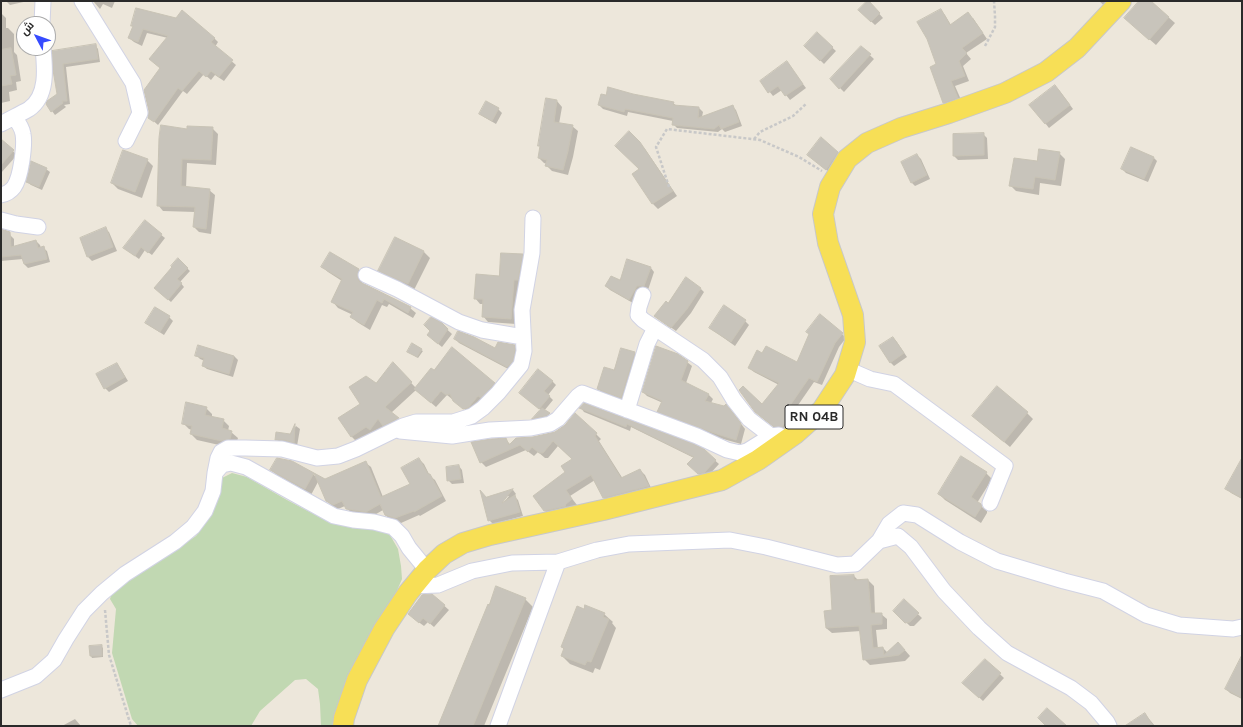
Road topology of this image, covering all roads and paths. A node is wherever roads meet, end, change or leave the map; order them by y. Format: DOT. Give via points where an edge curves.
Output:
graph roads {
  1 [pos="43,1"];
  2 [pos="82,1"];
  3 [pos="994,1"];
  4 [pos="1121,1"];
  5 [pos="42,16"];
  6 [pos="985,46"];
  7 [pos="44,56"];
  8 [pos="807,103"];
  9 [pos="7,120"];
  10 [pos="754,139"];
  11 [pos="126,141"];
  12 [pos="834,179"];
  13 [pos="668,187"];
  14 [pos="1,195"];
  15 [pos="533,218"];
  16 [pos="1,220"];
  17 [pos="38,227"];
  18 [pos="366,275"];
  19 [pos="643,295"];
  20 [pos="656,328"];
  21 [pos="523,337"];
  22 [pos="847,369"];
  23 [pos="627,410"];
  24 [pos="393,430"];
  25 [pos="795,434"];
  26 [pos="771,436"];
  27 [pos="215,473"];
  28 [pos="990,503"];
  29 [pos="879,540"];
  30 [pos="558,562"];
  31 [pos="427,570"];
  32 [pos="414,586"];
  33 [pos="105,591"];
  34 [pos="1242,627"];
  35 [pos="1,690"];
  36 [pos="131,726"];
  37 [pos="344,726"];
  38 [pos="498,726"];
  39 [pos="1109,726"];
  1 -- 5 [label="street"];
  2 -- 11 [label="street" via="132,83 140,113"];
  3 -- 6 [label="path" via="995,27"];
  4 -- 12 [label="main road, RN 04B" via="1077,48 1046,72 1004,93 901,128 867,143 847,159"];
  7 -- 9 [label="street" via="44,86 37,101 30,108"];
  8 -- 10 [label="path" via="793,116 760,132"];
  9 -- 14 [label="street" via="19,123 23,133 23,154 15,186"];
  10 -- 12 [label="path" via="799,157"];
  10 -- 13 [label="path" via="667,129 656,146"];
  12 -- 22 [label="main road, RN 04B" via="823,214 828,243 853,315 855,342"];
  15 -- 21 [label="street" via="532,253 522,310"];
  16 -- 17 [label="street"];
  18 -- 21 [label="street" via="459,322 482,330"];
  19 -- 20 [label="street" via="638,315"];
  20 -- 23 [label="street" via="647,344"];
  20 -- 26 [label="street" via="704,360 720,377 749,419"];
  21 -- 24 [label="street" via="521,365 498,393 472,416 453,422 416,422"];
  22 -- 25 [label="main road, RN 04B" via="822,410"];
  22 -- 28 [label="street" via="870,379 894,384 1005,466"];
  23 -- 24 [label="street" via="582,393 558,419 550,424 531,428 490,430 452,436"];
  23 -- 26 [label="street" via="740,453"];
  24 -- 27 [label="street" via="338,456 317,458 282,449 228,448 221,452"];
  25 -- 26 [label="street"];
  25 -- 31 [label="main road, RN 04B" via="758,460 722,480 463,543 444,554"];
  27 -- 31 [label="street" via="222,465 231,463 246,467 334,516 393,526"];
  27 -- 33 [label="street" via="205,511 193,527"];
  29 -- 30 [label="street" via="855,564 836,565 730,540 628,544"];
  29 -- 34 [label="street" via="889,524 903,513 917,515 997,562 1103,591 1146,615 1179,625 1233,629"];
  29 -- 39 [label="street" via="898,536 911,547 944,591 979,628 1007,653 1091,703"];
  30 -- 32 [label="street" via="512,563 472,571 438,585"];
  30 -- 38 [label="street"];
  31 -- 32 [label="main road, RN 04B"];
  32 -- 37 [label="main road, RN 04B" via="384,629 357,680 344,718"];
  33 -- 35 [label="street" via="84,611 54,660 36,676"];
  33 -- 36 [label="path" via="109,655"];
}
